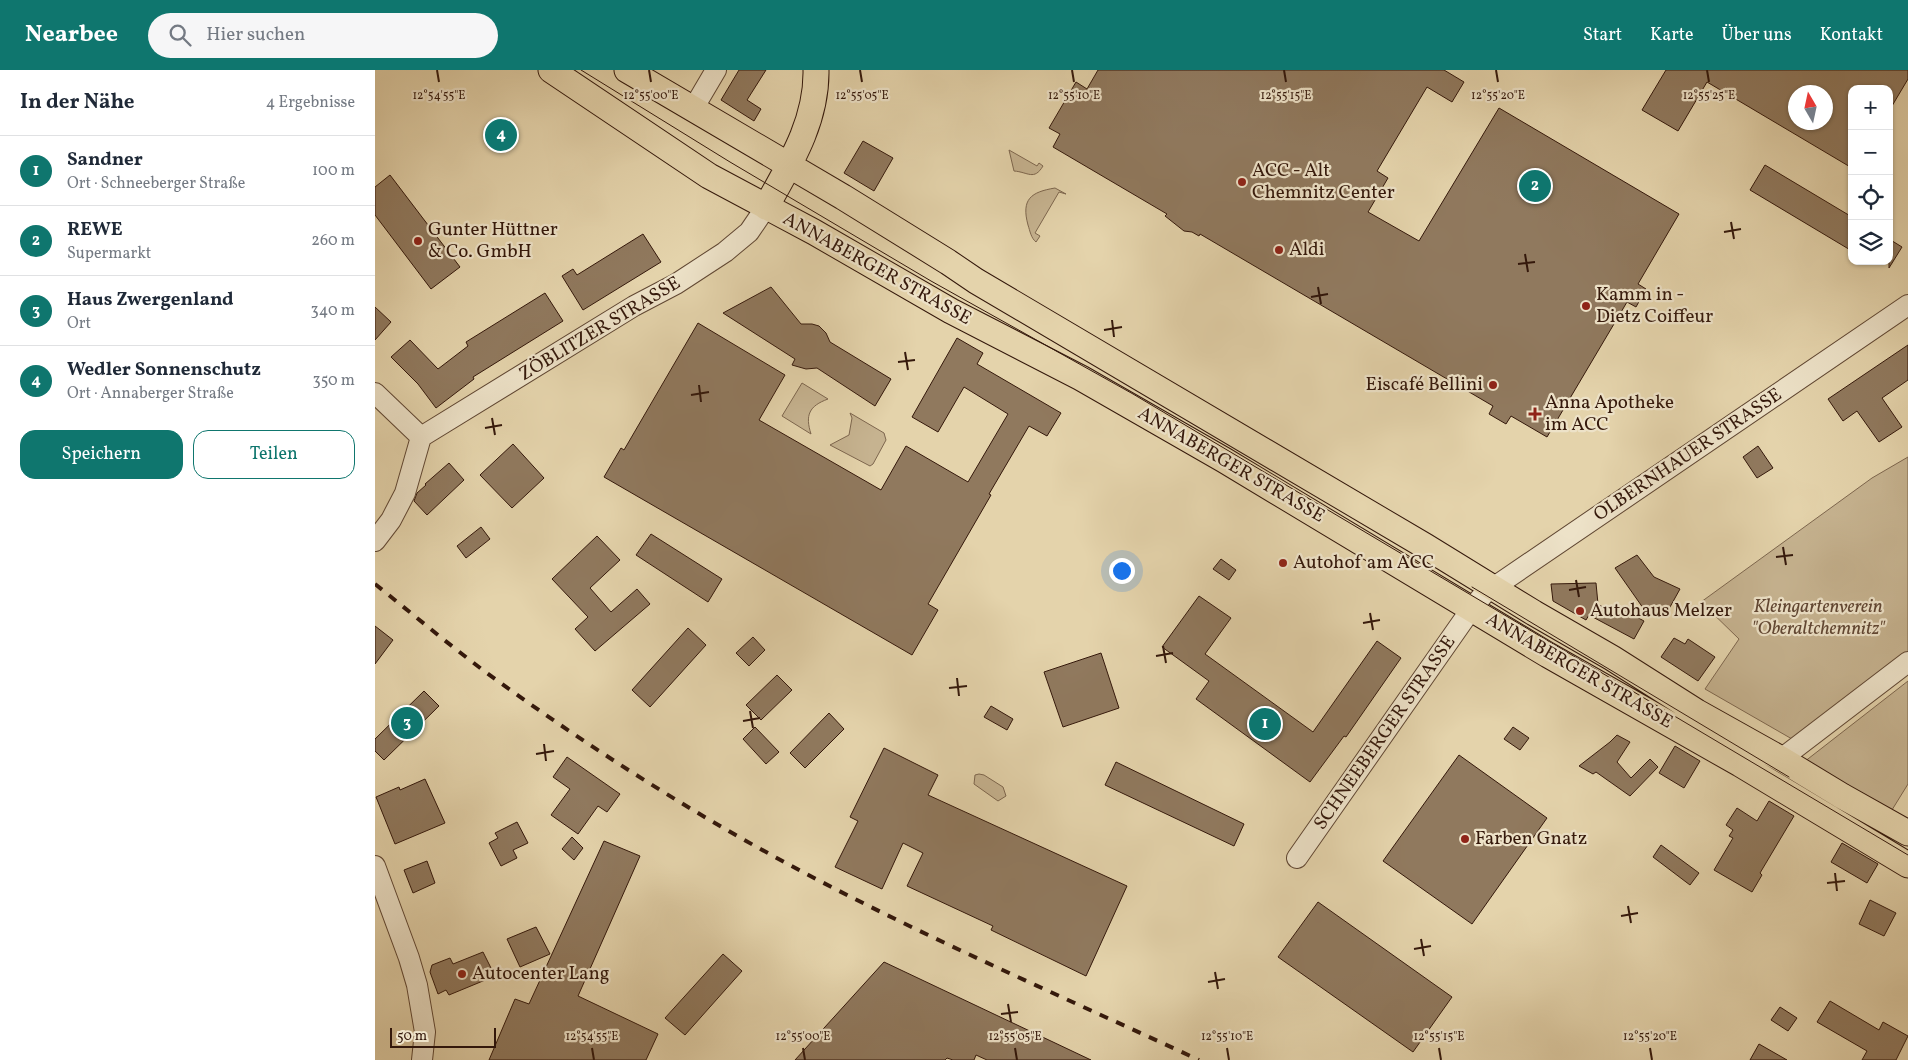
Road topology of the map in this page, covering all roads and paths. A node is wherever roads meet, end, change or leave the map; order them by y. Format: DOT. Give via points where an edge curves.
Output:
graph roads {
  1 [pos="551,70"];
  2 [pos="627,70"];
  3 [pos="716,70"];
  4 [pos="816,70"];
  5 [pos="693,109"];
  6 [pos="789,165"];
  7 [pos="766,207"];
  8 [pos="1908,306"];
  9 [pos="375,393"];
  10 [pos="421,437"];
  11 [pos="375,541"];
  12 [pos="1483,597"];
  13 [pos="1908,662"];
  14 [pos="1781,758"];
  15 [pos="1908,833"];
  16 [pos="1297,858"];
  17 [pos="1908,865"];
  18 [pos="375,866"];
  19 [pos="422,1060"];
  1 -- 7 [label="main road, ANNABERGER STRASSE" via="709,176"];
  2 -- 5 [label="main road, ANNABERGER STRASSE"];
  3 -- 5 [label="street"];
  4 -- 6 [label="main road" via="814,102 807,127"];
  5 -- 6 [label="main road, ANNABERGER STRASSE"];
  6 -- 7 [label="main road"];
  6 -- 12 [label="main road, ANNABERGER STRASSE" via="976,281 1246,439"];
  7 -- 10 [label="street, ZÖBLITZER STRASSE" via="749,232 725,252"];
  7 -- 12 [label="main road, ANNABERGER STRASSE" via="951,311 1081,378 1224,460"];
  8 -- 12 [label="street, OLBERNHAUER STRASSE"];
  9 -- 10 [label="street"];
  10 -- 11 [label="street" via="405,492 391,520"];
  12 -- 14 [label="main road, ANNABERGER STRASSE" via="1612,658 1697,712"];
  12 -- 16 [label="street, SCHNEEBERGER STRASSE"];
  12 -- 17 [label="main road, ANNABERGER STRASSE" via="1548,656 1740,764"];
  13 -- 14 [label="street"];
  14 -- 15 [label="main road, ANNABERGER STRASSE"];
  18 -- 19 [label="street" via="417,985 425,1032"];
}
